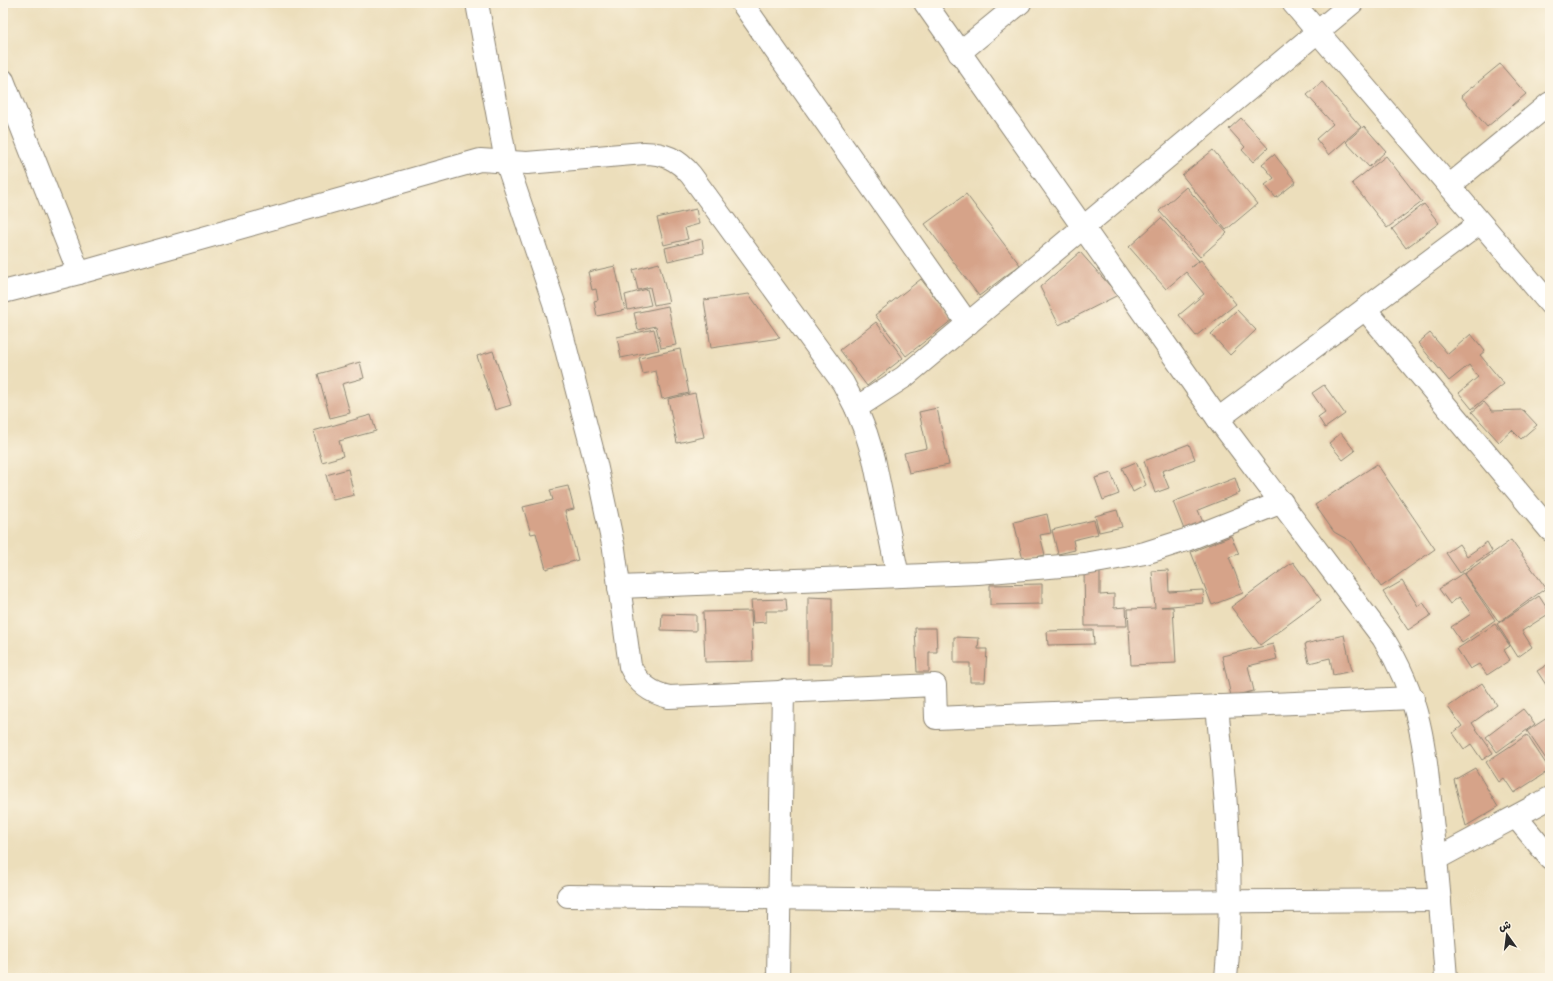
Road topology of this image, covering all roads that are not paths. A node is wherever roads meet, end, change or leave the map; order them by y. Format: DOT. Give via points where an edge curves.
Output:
graph roads {
  1 [pos="477,3"];
  2 [pos="742,3"];
  3 [pos="925,3"];
  4 [pos="1020,3"];
  5 [pos="1293,3"];
  6 [pos="1352,3"];
  7 [pos="1318,32"];
  8 [pos="959,53"];
  9 [pos="3,80"];
  10 [pos="1550,103"];
  11 [pos="506,161"];
  12 [pos="1449,186"];
  13 [pos="1480,223"];
  14 [pos="1084,228"];
  15 [pos="79,273"];
  16 [pos="3,292"];
  17 [pos="1550,304"];
  18 [pos="1365,309"];
  19 [pos="968,324"];
  20 [pos="856,408"];
  21 [pos="1218,419"];
  22 [pos="1282,502"];
  23 [pos="1550,530"];
  24 [pos="898,576"];
  25 [pos="619,587"];
  26 [pos="783,691"];
  27 [pos="1413,698"];
  28 [pos="1217,706"];
  29 [pos="1550,798"];
  30 [pos="1516,817"];
  31 [pos="1550,858"];
  32 [pos="1436,859"];
  33 [pos="568,896"];
  34 [pos="780,899"];
  35 [pos="1440,900"];
  36 [pos="1231,902"];
  37 [pos="778,978"];
  38 [pos="1226,978"];
  39 [pos="1446,978"];
  1 -- 11 [label="street"];
  2 -- 19 [label="street"];
  3 -- 8 [label="street"];
  4 -- 8 [label="street"];
  5 -- 7 [label="street"];
  6 -- 7 [label="street"];
  7 -- 12 [label="street"];
  7 -- 14 [label="street"];
  8 -- 14 [label="street"];
  9 -- 15 [label="street"];
  10 -- 12 [label="street"];
  11 -- 15 [label="street" via="480,160"];
  11 -- 20 [label="street" via="528,163 644,153 657,153 678,161 691,175 827,361"];
  11 -- 25 [label="street" via="552,296 576,380 614,549"];
  12 -- 13 [label="street"];
  13 -- 17 [label="street"];
  13 -- 18 [label="street"];
  14 -- 19 [label="street"];
  14 -- 21 [label="street"];
  15 -- 16 [label="street"];
  18 -- 21 [label="street"];
  18 -- 23 [label="street"];
  19 -- 20 [label="street" via="904,377"];
  20 -- 24 [label="street" via="874,459"];
  21 -- 22 [label="street"];
  22 -- 24 [label="street" via="1186,540 1115,560 978,574"];
  22 -- 27 [label="street" via="1382,638"];
  24 -- 25 [label="street"];
  25 -- 26 [label="street" via="630,666 633,674 646,688 669,697"];
  26 -- 28 [label="street" via="935,685 936,718"];
  26 -- 34 [label="street"];
  27 -- 28 [label="street"];
  27 -- 32 [label="street" via="1424,745"];
  28 -- 36 [label="street" via="1228,807"];
  29 -- 30 [label="street"];
  30 -- 31 [label="street"];
  30 -- 32 [label="street"];
  32 -- 35 [label="street"];
  33 -- 34 [label="street"];
  34 -- 36 [label="street"];
  34 -- 37 [label="street"];
  35 -- 36 [label="street"];
  35 -- 39 [label="street"];
  36 -- 38 [label="street"];
}
